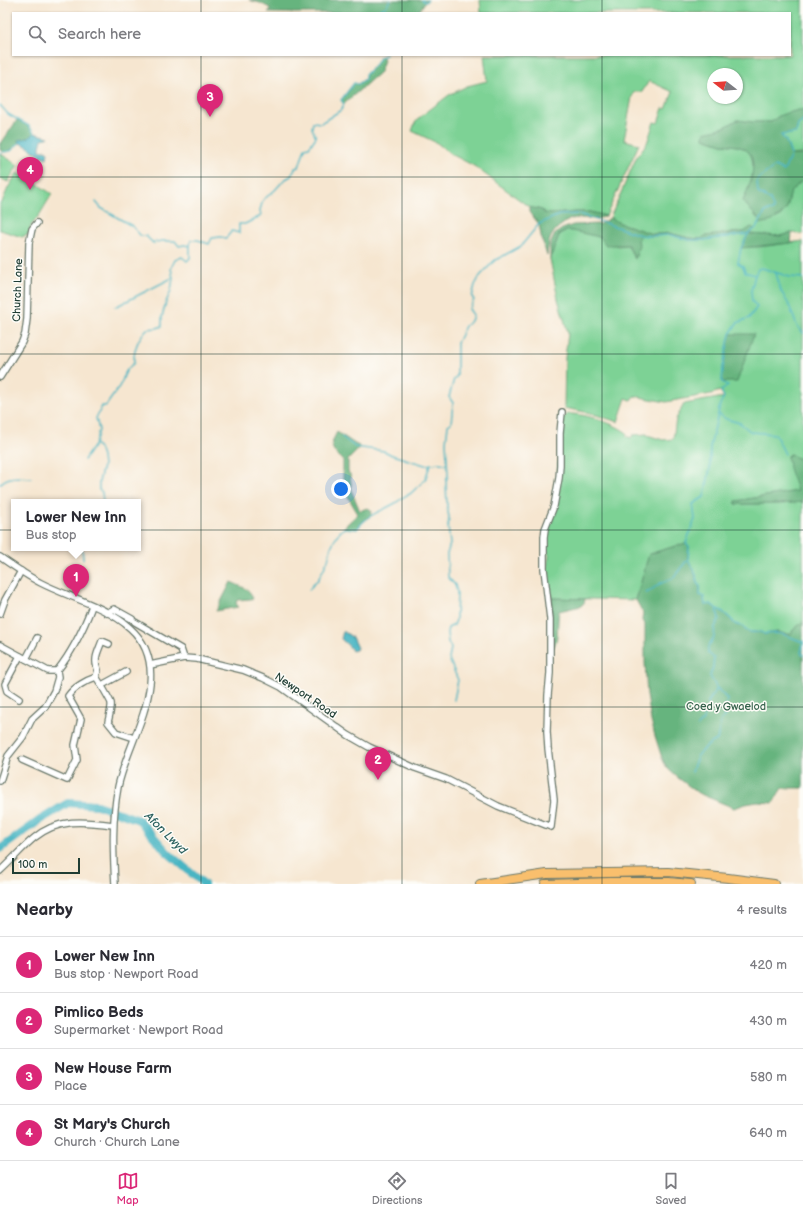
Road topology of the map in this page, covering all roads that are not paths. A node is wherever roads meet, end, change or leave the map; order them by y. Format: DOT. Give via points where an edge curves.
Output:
graph roads {
  1 [pos="37,223"];
  2 [pos="0,377"];
  3 [pos="562,412"];
  4 [pos="0,557"];
  5 [pos="21,571"];
  6 [pos="92,606"];
  7 [pos="107,613"];
  8 [pos="0,614"];
  9 [pos="36,638"];
  10 [pos="109,644"];
  11 [pos="0,645"];
  12 [pos="20,656"];
  13 [pos="184,658"];
  14 [pos="26,659"];
  15 [pos="150,665"];
  16 [pos="57,671"];
  17 [pos="126,672"];
  18 [pos="96,677"];
  19 [pos="102,685"];
  20 [pos="19,699"];
  21 [pos="134,738"];
  22 [pos="22,760"];
  23 [pos="0,781"];
  24 [pos="113,825"];
  25 [pos="0,870"];
  26 [pos="115,884"];
  27 [pos="480,884"];
  28 [pos="545,884"];
  29 [pos="691,884"];
  30 [pos="774,884"];
  1 -- 2 [label="street, Church Lane" via="32,229 29,243 28,319 25,334"];
  3 -- 13 [label="street, Newport Road" via="559,478 554,506 544,537 544,569 550,619 547,732 554,800 551,827 498,806 446,780 369,747 281,687 263,678 243,670"];
  4 -- 5 [label="street"];
  5 -- 6 [label="street"];
  5 -- 8 [label="street"];
  6 -- 7 [label="street"];
  6 -- 16 [label="street" via="80,636"];
  7 -- 13 [label="street" via="114,609 133,620 181,649"];
  7 -- 15 [label="street" via="130,628 139,638"];
  9 -- 14 [label="street"];
  10 -- 18 [label="street" via="102,641 97,652"];
  11 -- 12 [label="street"];
  12 -- 14 [label="street"];
  12 -- 20 [label="street" via="5,684 7,691"];
  13 -- 15 [label="street, Newport Road"];
  14 -- 16 [label="street" via="48,672"];
  15 -- 21 [label="street" via="151,681 147,701"];
  16 -- 23 [label="street" via="54,691 8,756"];
  17 -- 19 [label="street"];
  18 -- 19 [label="street"];
  18 -- 22 [label="street" via="71,691 68,696 81,719 75,745 77,760 67,780"];
  19 -- 21 [label="street" via="111,703 108,722 116,732"];
  21 -- 24 [label="street" via="123,769"];
  24 -- 25 [label="street" via="65,823 49,828 34,838"];
  24 -- 26 [label="street"];
  27 -- 30 [label="highway" via="547,874 668,872"];
  28 -- 29 [label="highway"];
}
